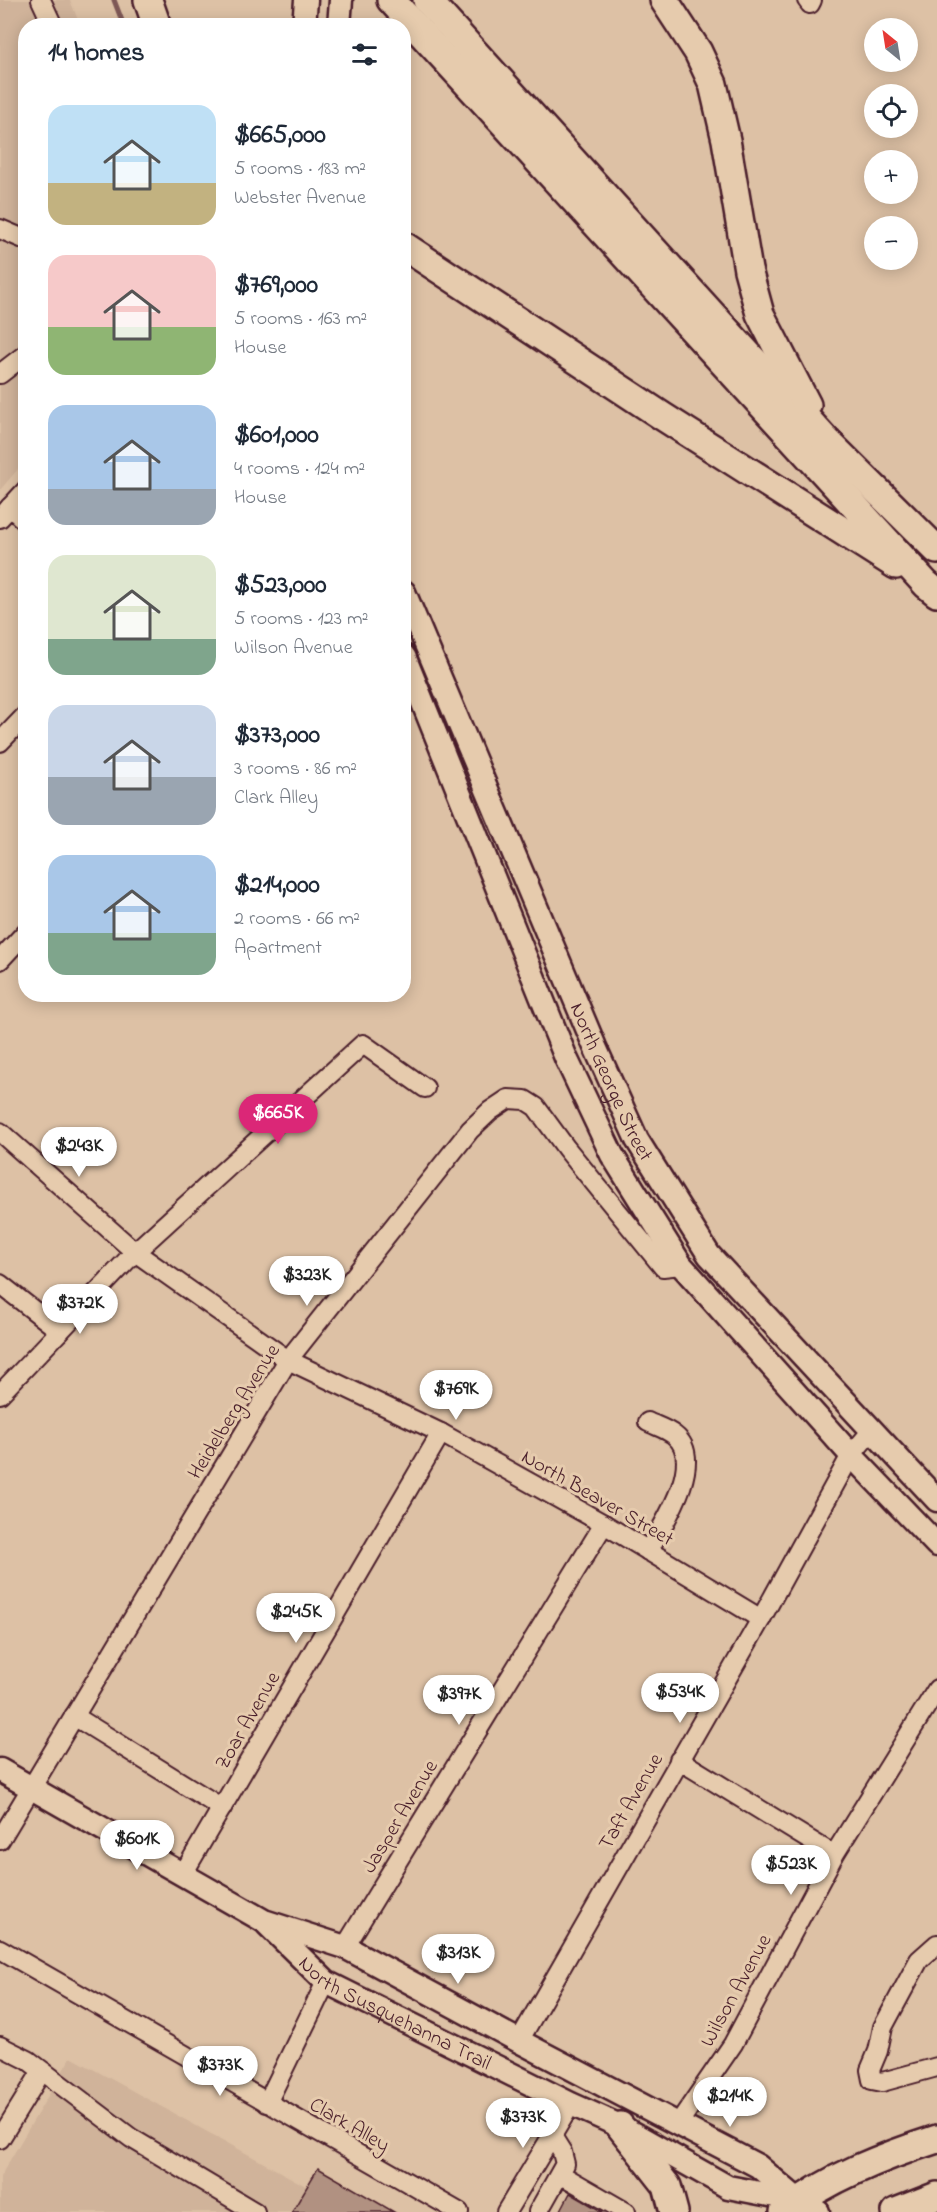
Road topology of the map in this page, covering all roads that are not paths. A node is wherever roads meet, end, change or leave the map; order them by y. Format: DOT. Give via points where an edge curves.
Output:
graph roads {
  1 [pos="41,0"];
  2 [pos="147,0"];
  3 [pos="306,0"];
  4 [pos="340,0"];
  5 [pos="427,0"];
  6 [pos="664,0"];
  7 [pos="807,0"];
  8 [pos="812,0"];
  9 [pos="394,3"];
  10 [pos="49,18"];
  11 [pos="154,18"];
  12 [pos="305,18"];
  13 [pos="339,18"];
  14 [pos="408,18"];
  15 [pos="411,22"];
  16 [pos="0,229"];
  17 [pos="18,237"];
  18 [pos="411,251"];
  19 [pos="18,360"];
  20 [pos="0,374"];
  21 [pos="824,438"];
  22 [pos="18,498"];
  23 [pos="5,512"];
  24 [pos="937,550"];
  25 [pos="932,589"];
  26 [pos="411,609"];
  27 [pos="411,674"];
  28 [pos="18,723"];
  29 [pos="0,742"];
  30 [pos="18,941"];
  31 [pos="0,960"];
  32 [pos="425,1088"];
  33 [pos="0,1132"];
  34 [pos="135,1252"];
  35 [pos="681,1265"];
  36 [pos="0,1284"];
  37 [pos="60,1331"];
  38 [pos="288,1360"];
  39 [pos="0,1394"];
  40 [pos="648,1422"];
  41 [pos="873,1429"];
  42 [pos="441,1433"];
  43 [pos="851,1455"];
  44 [pos="937,1500"];
  45 [pos="604,1524"];
  46 [pos="934,1536"];
  47 [pos="648,1551"];
  48 [pos="761,1618"];
  49 [pos="937,1689"];
  50 [pos="74,1716"];
  51 [pos="679,1760"];
  52 [pos="0,1770"];
  53 [pos="31,1788"];
  54 [pos="222,1808"];
  55 [pos="0,1840"];
  56 [pos="834,1855"];
  57 [pos="183,1874"];
  58 [pos="264,1921"];
  59 [pos="937,1944"];
  60 [pos="345,1947"];
  61 [pos="0,1949"];
  62 [pos="326,1982"];
  63 [pos="519,2041"];
  64 [pos="0,2046"];
  65 [pos="937,2067"];
  66 [pos="42,2071"];
  67 [pos="267,2103"];
  68 [pos="571,2104"];
  69 [pos="678,2124"];
  70 [pos="620,2126"];
  71 [pos="552,2136"];
  72 [pos="0,2139"];
  73 [pos="937,2139"];
  74 [pos="560,2174"];
  75 [pos="937,2196"];
  76 [pos="800,2208"];
  77 [pos="255,2212"];
  78 [pos="459,2212"];
  79 [pos="506,2212"];
  80 [pos="538,2212"];
  81 [pos="626,2212"];
  82 [pos="674,2212"];
  83 [pos="896,2212"];
  1 -- 10 [label="street"];
  2 -- 11 [label="highway"];
  3 -- 12 [label="main road"];
  4 -- 13 [label="main road"];
  5 -- 21 [label="highway"];
  6 -- 21 [label="highway" via="698,52 713,84 760,314"];
  7 -- 8 [label="street" via="810,4"];
  9 -- 14 [label="highway"];
  15 -- 25 [label="highway"];
  16 -- 17 [label="street"];
  18 -- 25 [label="highway"];
  19 -- 20 [label="street"];
  21 -- 24 [label="highway"];
  22 -- 23 [label="street"];
  26 -- 41 [label="main road, North George Street" via="595,1047 638,1140 709,1255"];
  27 -- 35 [label="main road, North George Street" via="566,1058 612,1155"];
  28 -- 29 [label="street"];
  30 -- 31 [label="street"];
  32 -- 34 [label="street" via="363,1044"];
  33 -- 34 [label="street, North Beaver Street"];
  34 -- 37 [label="street"];
  34 -- 38 [label="street, North Beaver Street"];
  35 -- 38 [label="street, Heidelberg Avenue" via="663,1267 536,1107 525,1100 508,1099 470,1130"];
  35 -- 43 [label="main road, North George Street"];
  36 -- 37 [label="street"];
  37 -- 39 [label="street"];
  38 -- 42 [label="street, North Beaver Street"];
  38 -- 50 [label="street, Heidelberg Avenue"];
  40 -- 47 [label="street" via="674,1435 685,1448 685,1468 678,1500"];
  41 -- 43 [label="street, Taft Avenue"];
  41 -- 44 [label="main road, North George Street"];
  42 -- 45 [label="street, North Beaver Street"];
  42 -- 54 [label="street, Zoar Avenue"];
  43 -- 46 [label="main road, North George Street"];
  43 -- 48 [label="street, Taft Avenue"];
  45 -- 47 [label="street, North Beaver Street"];
  45 -- 60 [label="street, Jasper Avenue"];
  47 -- 48 [label="street, North Beaver Street"];
  48 -- 51 [label="street, Taft Avenue"];
  49 -- 56 [label="street, Wilson Avenue"];
  50 -- 53 [label="street, Heidelberg Avenue"];
  50 -- 54 [label="street"];
  51 -- 56 [label="street"];
  51 -- 63 [label="street, Taft Avenue"];
  52 -- 53 [label="main road, North Susquehanna Trail"];
  53 -- 55 [label="street, Heidelberg Avenue"];
  53 -- 57 [label="main road, North Susquehanna Trail"];
  54 -- 57 [label="street, Zoar Avenue"];
  56 -- 69 [label="street, Wilson Avenue" via="733,2044"];
  57 -- 58 [label="main road, North Susquehanna Trail"];
  58 -- 60 [label="main road, North Susquehanna Trail"];
  58 -- 62 [label="main road, North Susquehanna Trail"];
  59 -- 65 [label="street" via="919,1959 883,2027 870,2070 872,2080 882,2082"];
  60 -- 63 [label="main road, North Susquehanna Trail"];
  61 -- 67 [label="street, Clark Alley"];
  62 -- 67 [label="street"];
  62 -- 68 [label="main road, North Susquehanna Trail"];
  63 -- 69 [label="main road, North Susquehanna Trail"];
  64 -- 66 [label="street"];
  66 -- 72 [label="street"];
  66 -- 77 [label="street" via="131,2138"];
  67 -- 78 [label="street, Clark Alley"];
  68 -- 70 [label="main road, North Susquehanna Trail"];
  68 -- 71 [label="street"];
  69 -- 76 [label="main road, North Susquehanna Trail" via="758,2166"];
  70 -- 76 [label="main road, North Susquehanna Trail" via="728,2187"];
  70 -- 82 [label="highway" via="667,2186"];
  71 -- 74 [label="street" via="565,2164"];
  71 -- 79 [label="street"];
  73 -- 76 [label="highway" via="854,2171"];
  74 -- 80 [label="street"];
  74 -- 81 [label="street"];
  75 -- 83 [label="highway"];
}
